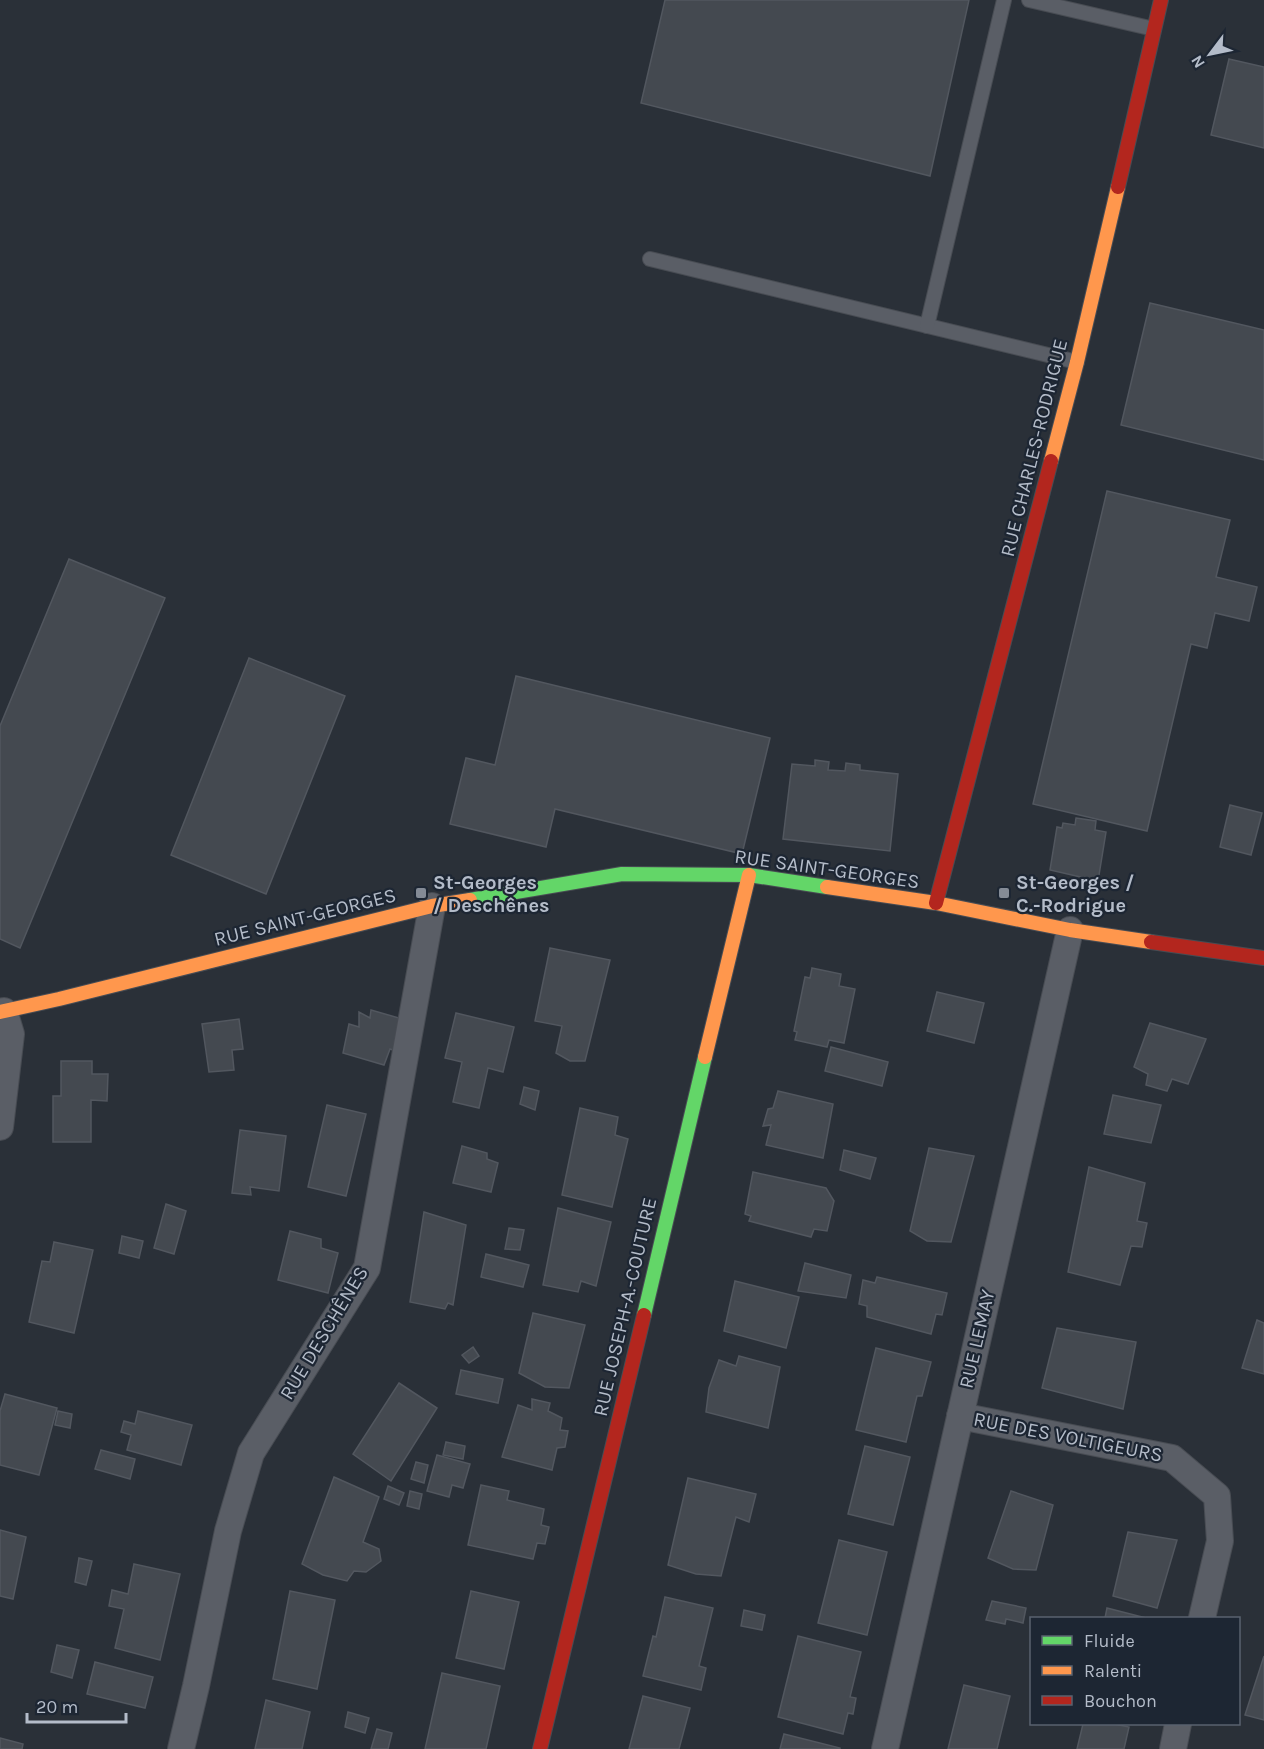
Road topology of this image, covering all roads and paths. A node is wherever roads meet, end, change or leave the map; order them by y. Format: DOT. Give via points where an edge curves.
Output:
graph roads {
  1 [pos="1004,0"];
  2 [pos="1029,0"];
  3 [pos="1161,0"];
  4 [pos="1154,29"];
  5 [pos="650,259"];
  6 [pos="927,326"];
  7 [pos="1077,362"];
  8 [pos="749,874"];
  9 [pos="936,903"];
  10 [pos="432,906"];
  11 [pos="1070,930"];
  12 [pos="1264,958"];
  13 [pos="2,1011"];
  14 [pos="0,1127"];
  15 [pos="960,1416"];
  16 [pos="1202,1617"];
  17 [pos="1179,1725"];
  18 [pos="181,1749"];
  19 [pos="540,1749"];
  20 [pos="885,1749"];
  21 [pos="1173,1749"];
  1 -- 6 [label="lane"];
  2 -- 4 [label="lane"];
  3 -- 4 [label="street, RUE CHARLES-RODRIGUE"];
  4 -- 7 [label="street, RUE CHARLES-RODRIGUE"];
  5 -- 6 [label="lane"];
  6 -- 7 [label="lane"];
  7 -- 9 [label="street, RUE CHARLES-RODRIGUE"];
  8 -- 9 [label="street, RUE SAINT-GEORGES"];
  8 -- 10 [label="street, RUE SAINT-GEORGES" via="622,874"];
  8 -- 19 [label="street, RUE JOSEPH-A.-COUTURE"];
  9 -- 11 [label="street, RUE SAINT-GEORGES"];
  10 -- 13 [label="street, RUE SAINT-GEORGES"];
  10 -- 18 [label="street, RUE DESCHÊNES" via="367,1268 250,1453 228,1531"];
  11 -- 12 [label="street, RUE SAINT-GEORGES"];
  11 -- 15 [label="street, RUE LEMAY"];
  13 -- 14 [label="street" via="11,1034"];
  15 -- 16 [label="street, RUE DES VOLTIGEURS" via="1172,1458 1217,1496 1220,1541"];
  15 -- 20 [label="street, RUE LEMAY"];
  17 -- 21 [label="street"];
}
